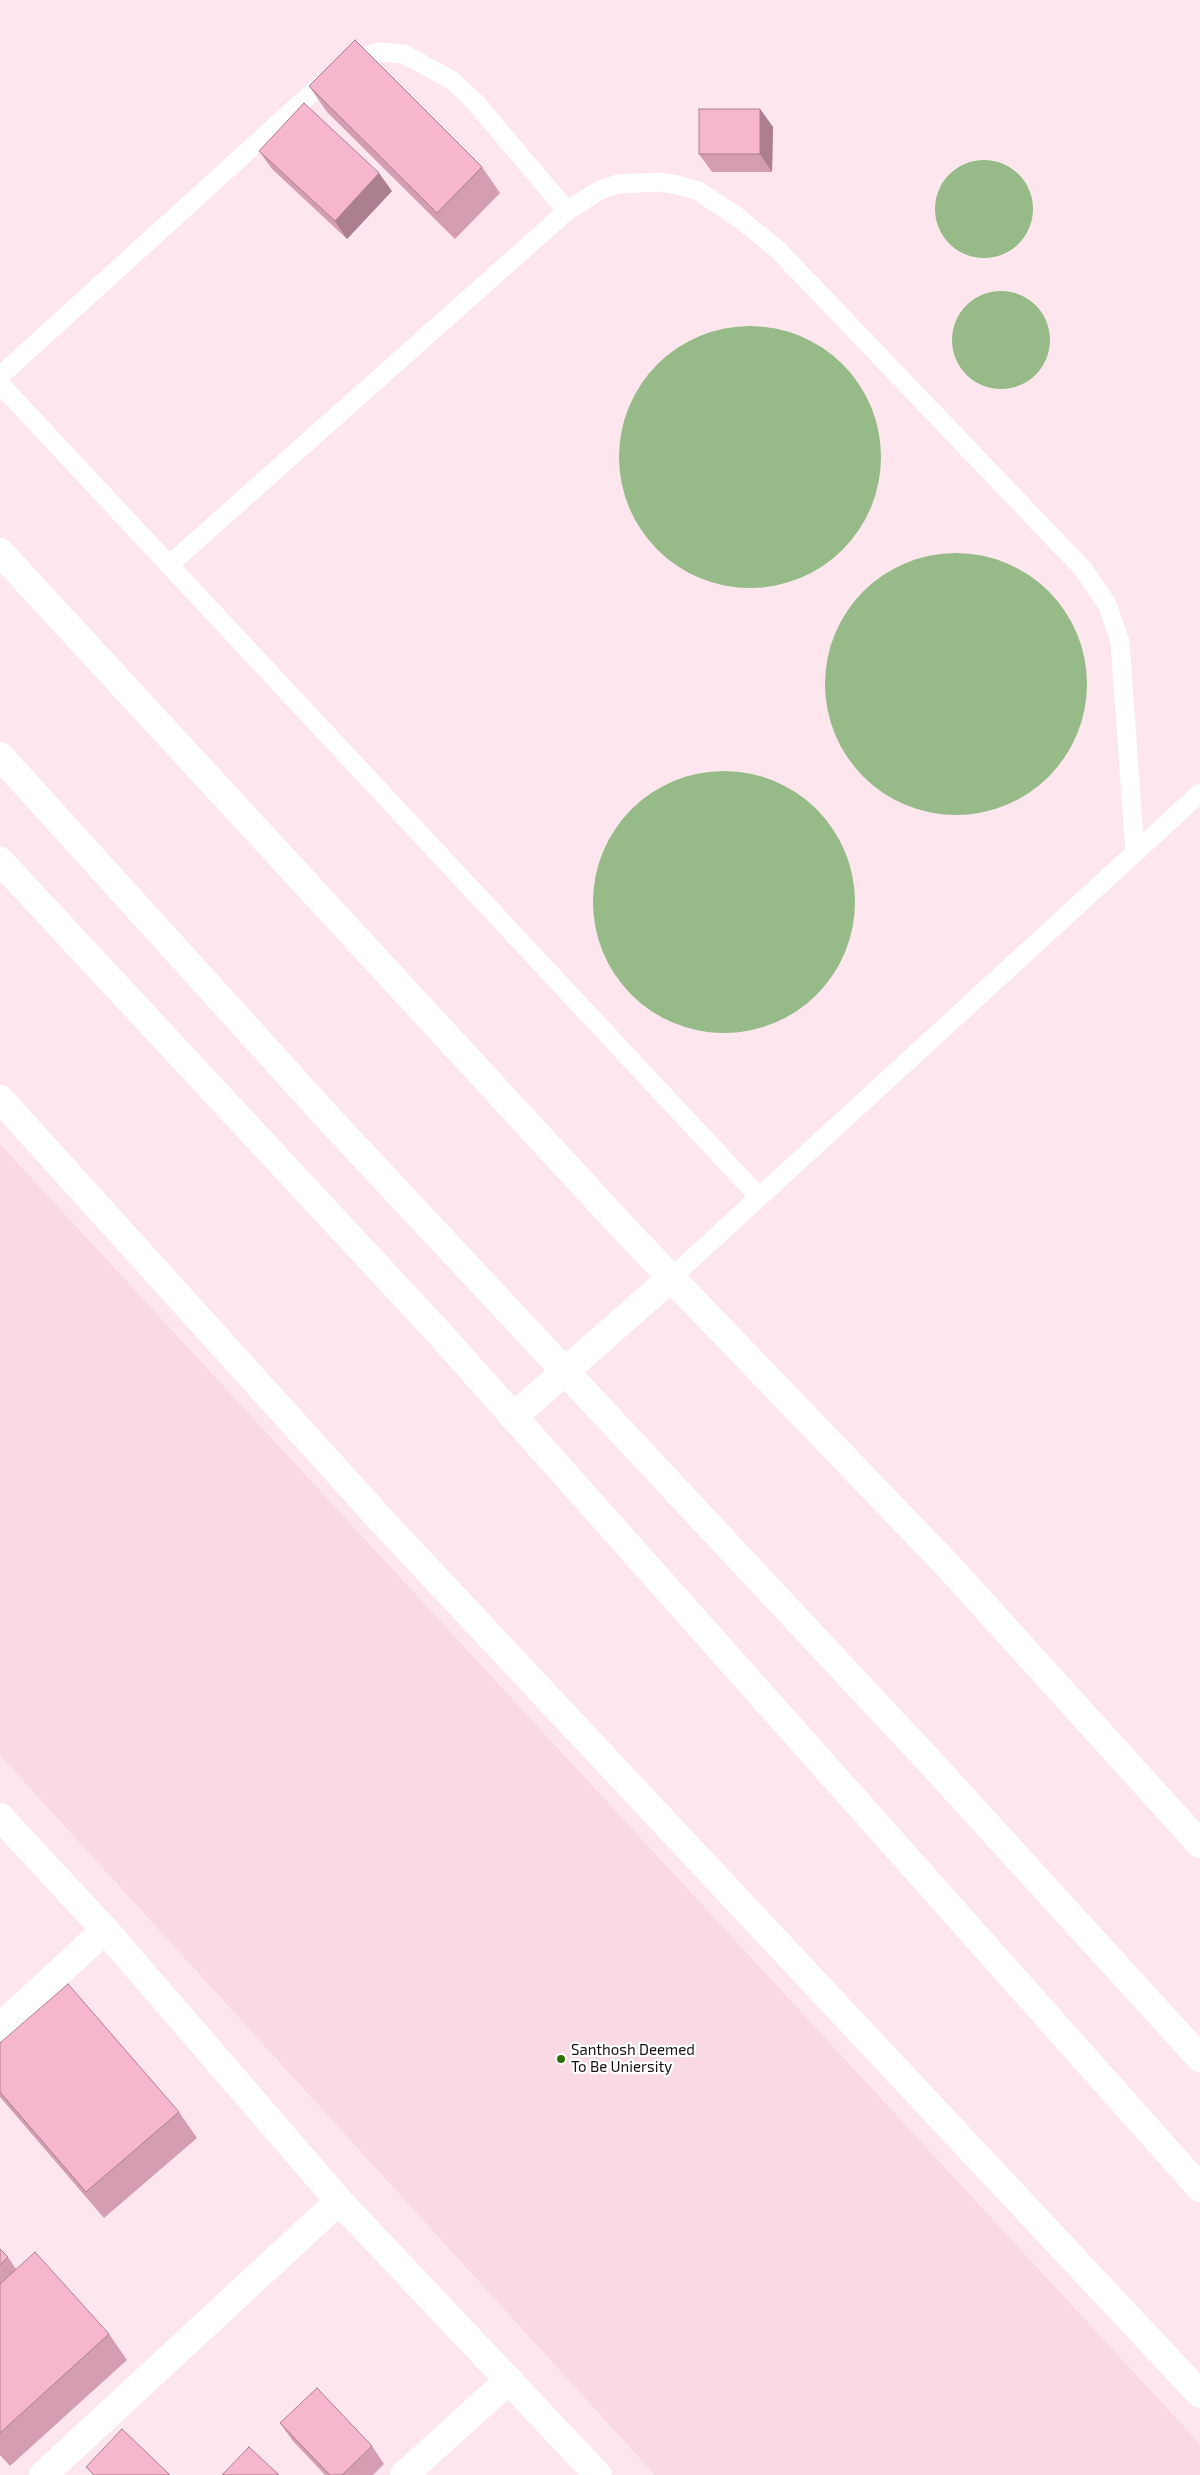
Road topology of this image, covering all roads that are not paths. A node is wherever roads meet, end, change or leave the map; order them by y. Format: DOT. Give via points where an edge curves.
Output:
graph roads {
  1 [pos="567,210"];
  2 [pos="0,376"];
  3 [pos="0,384"];
  4 [pos="0,552"];
  5 [pos="169,565"];
  6 [pos="0,756"];
  7 [pos="1194,798"];
  8 [pos="1134,853"];
  9 [pos="0,861"];
  10 [pos="0,1099"];
  11 [pos="760,1197"];
  12 [pos="671,1278"];
  13 [pos="566,1372"];
  14 [pos="513,1417"];
  15 [pos="0,1817"];
  16 [pos="1200,1844"];
  17 [pos="105,1930"];
  18 [pos="0,2027"];
  19 [pos="1200,2058"];
  20 [pos="1200,2188"];
  21 [pos="339,2201"];
  22 [pos="509,2380"];
  23 [pos="1200,2394"];
  24 [pos="43,2475"];
  25 [pos="404,2475"];
  26 [pos="598,2475"];
  1 -- 2 [label="lane" via="475,102 454,82 404,54 380,52 354,61 316,88"];
  1 -- 5 [label="lane"];
  1 -- 8 [label="lane" via="600,190 618,184 660,182 698,191 739,218 778,250 1083,569 1108,604 1120,642"];
  3 -- 5 [label="lane"];
  4 -- 12 [label="street"];
  5 -- 11 [label="lane"];
  6 -- 13 [label="street" via="331,1121"];
  7 -- 8 [label="lane"];
  8 -- 11 [label="lane"];
  9 -- 14 [label="street" via="440,1334"];
  10 -- 23 [label="street" via="382,1522"];
  11 -- 12 [label="lane"];
  12 -- 13 [label="street"];
  12 -- 16 [label="street" via="950,1568"];
  13 -- 14 [label="street"];
  13 -- 19 [label="street" via="932,1763"];
  14 -- 20 [label="street"];
  15 -- 17 [label="street"];
  17 -- 18 [label="street"];
  17 -- 21 [label="street"];
  21 -- 22 [label="street"];
  21 -- 24 [label="street"];
  22 -- 25 [label="street"];
  22 -- 26 [label="street"];
}
